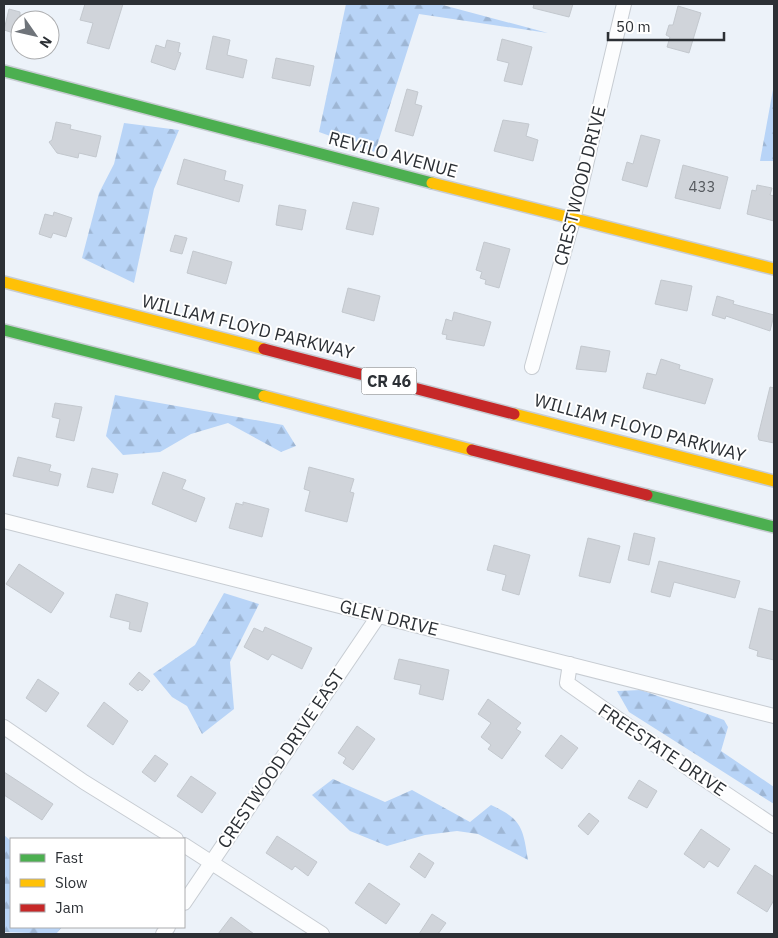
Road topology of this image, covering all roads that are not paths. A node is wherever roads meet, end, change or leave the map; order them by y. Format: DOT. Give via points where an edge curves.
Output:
graph roads {
  1 [pos="624,4"];
  2 [pos="4,71"];
  3 [pos="573,220"];
  4 [pos="774,269"];
  5 [pos="4,282"];
  6 [pos="4,330"];
  7 [pos="532,366"];
  8 [pos="774,481"];
  9 [pos="4,521"];
  10 [pos="774,527"];
  11 [pos="379,615"];
  12 [pos="570,664"];
  13 [pos="774,716"];
  14 [pos="4,727"];
  15 [pos="774,826"];
  16 [pos="174,838"];
  17 [pos="185,846"];
  18 [pos="210,863"];
  19 [pos="185,901"];
  20 [pos="322,934"];
  1 -- 3 [label="street, CRESTWOOD DRIVE"];
  2 -- 3 [label="main road, REVILO AVENUE"];
  3 -- 4 [label="main road, REVILO AVENUE"];
  3 -- 7 [label="street, CRESTWOOD DRIVE"];
  5 -- 8 [label="main road, WILLIAM FLOYD PARKWAY / CR 46"];
  6 -- 10 [label="main road, CR 46"];
  9 -- 11 [label="street, GLEN DRIVE"];
  11 -- 12 [label="street, GLEN DRIVE"];
  11 -- 18 [label="street, CRESTWOOD DRIVE EAST"];
  12 -- 13 [label="street, GLEN DRIVE"];
  12 -- 15 [label="street, FREESTATE DRIVE" via="567,683"];
  14 -- 16 [label="street"];
  17 -- 18 [label="street"];
  18 -- 19 [label="street, CRESTWOOD DRIVE EAST"];
  18 -- 20 [label="street"];
}
